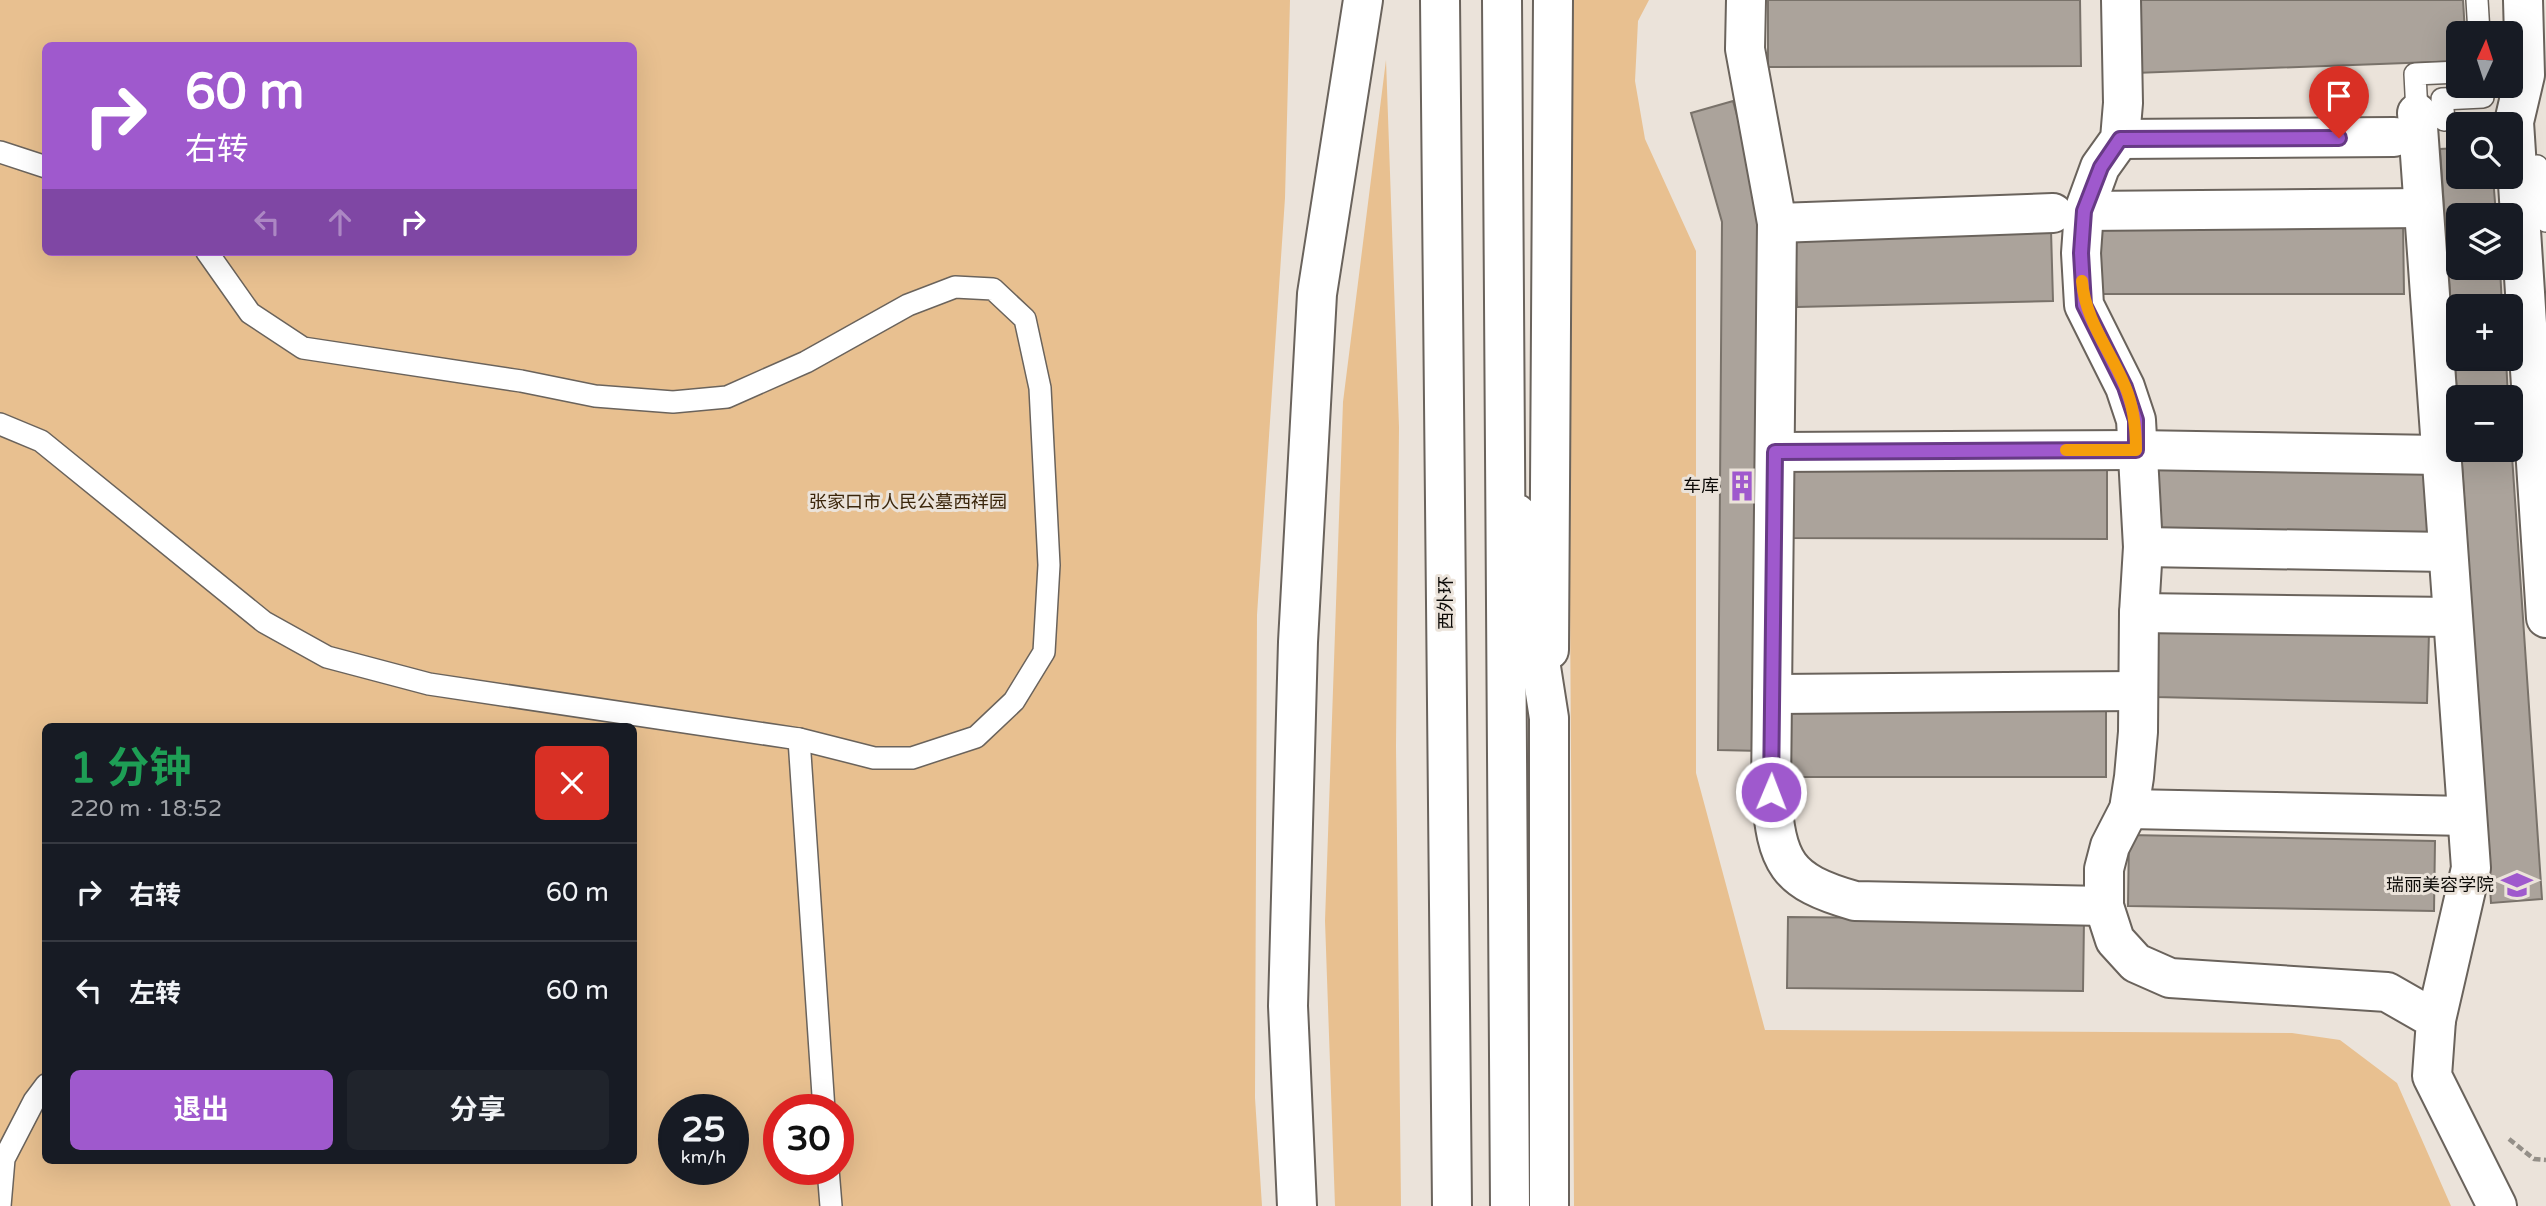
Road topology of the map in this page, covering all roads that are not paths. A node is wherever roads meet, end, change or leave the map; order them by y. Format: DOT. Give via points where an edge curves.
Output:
graph roads {
  1 [pos="1348,0"];
  2 [pos="1363,0"];
  3 [pos="1440,0"];
  4 [pos="1502,0"];
  5 [pos="1508,0"];
  6 [pos="1553,0"];
  7 [pos="1746,0"];
  8 [pos="2121,0"];
  9 [pos="2477,0"];
  10 [pos="2524,0"];
  11 [pos="2478,21"];
  12 [pos="1503,58"];
  13 [pos="2446,73"];
  14 [pos="2462,98"];
  15 [pos="2418,123"];
  16 [pos="2120,139"];
  17 [pos="0,152"];
  18 [pos="42,166"];
  19 [pos="2537,166"];
  20 [pos="1336,170"];
  21 [pos="2422,208"];
  22 [pos="2069,212"];
  23 [pos="2546,221"];
  24 [pos="1777,223"];
  25 [pos="210,256"];
  26 [pos="0,424"];
  27 [pos="1506,444"];
  28 [pos="2136,450"];
  29 [pos="1775,452"];
  30 [pos="2440,455"];
  31 [pos="2143,547"];
  32 [pos="2447,552"];
  33 [pos="2139,614"];
  34 [pos="2452,617"];
  35 [pos="2546,618"];
  36 [pos="2138,691"];
  37 [pos="1772,694"];
  38 [pos="1549,718"];
  39 [pos="799,739"];
  40 [pos="2129,809"];
  41 [pos="2467,816"];
  42 [pos="2104,906"];
  43 [pos="2436,1020"];
  44 [pos="42,1090"];
  45 [pos="823,1094"];
  46 [pos="829,1185"];
  47 [pos="1,1206"];
  48 [pos="831,1206"];
  49 [pos="1297,1206"];
  50 [pos="1452,1206"];
  51 [pos="1510,1206"];
  52 [pos="1549,1206"];
  53 [pos="2497,1206"];
  1 -- 20 [label="main road"];
  2 -- 20 [label="main road"];
  3 -- 50 [label="main road, 西外环"];
  4 -- 12 [label="main road"];
  5 -- 12 [label="main road"];
  6 -- 38 [label="main road"];
  7 -- 24 [label="main road" via="1745,49"];
  8 -- 16 [label="main road"];
  9 -- 11 [label="lane"];
  10 -- 35 [label="main road" via="2525,75 2514,122"];
  12 -- 27 [label="main road"];
  13 -- 15 [label="lane" via="2415,74"];
  14 -- 15 [label="lane" via="2442,99"];
  15 -- 16 [label="main road"];
  15 -- 21 [label="main road"];
  16 -- 22 [label="main road"];
  17 -- 18 [label="lane"];
  19 -- 23 [label="lane"];
  20 -- 49 [label="main road" via="1317,294 1298,642 1288,1006"];
  21 -- 22 [label="main road"];
  21 -- 30 [label="main road"];
  22 -- 24 [label="main road"];
  22 -- 28 [label="main road" via="2081,253 2084,305 2125,387 2136,420"];
  24 -- 29 [label="main road"];
  25 -- 39 [label="lane" via="250,313 303,348 594,396 673,402 727,397 955,286 993,289 1025,319 1040,388 1049,565 1044,652 1014,701 976,737 912,758 874,758"];
  26 -- 39 [label="lane" via="41,441 264,622 327,657 429,684"];
  27 -- 38 [label="main road"];
  27 -- 51 [label="main road"];
  28 -- 29 [label="main road"];
  28 -- 30 [label="main road"];
  28 -- 31 [label="main road"];
  29 -- 37 [label="main road"];
  30 -- 32 [label="main road"];
  31 -- 32 [label="main road"];
  31 -- 33 [label="main road"];
  32 -- 34 [label="main road"];
  33 -- 34 [label="main road"];
  33 -- 36 [label="main road"];
  34 -- 41 [label="main road"];
  36 -- 37 [label="main road"];
  36 -- 40 [label="main road"];
  37 -- 42 [label="main road" via="1774,835 1789,868 1818,890 1855,901"];
  38 -- 52 [label="main road"];
  39 -- 45 [label="lane"];
  40 -- 41 [label="main road"];
  40 -- 42 [label="main road" via="2104,869"];
  41 -- 43 [label="main road" via="2471,868"];
  42 -- 43 [label="main road" via="2115,940 2136,963 2171,978 2387,992"];
  43 -- 53 [label="main road" via="2432,1076"];
  44 -- 47 [label="lane" via="4,1159"];
  46 -- 48 [label="lane"];
}
